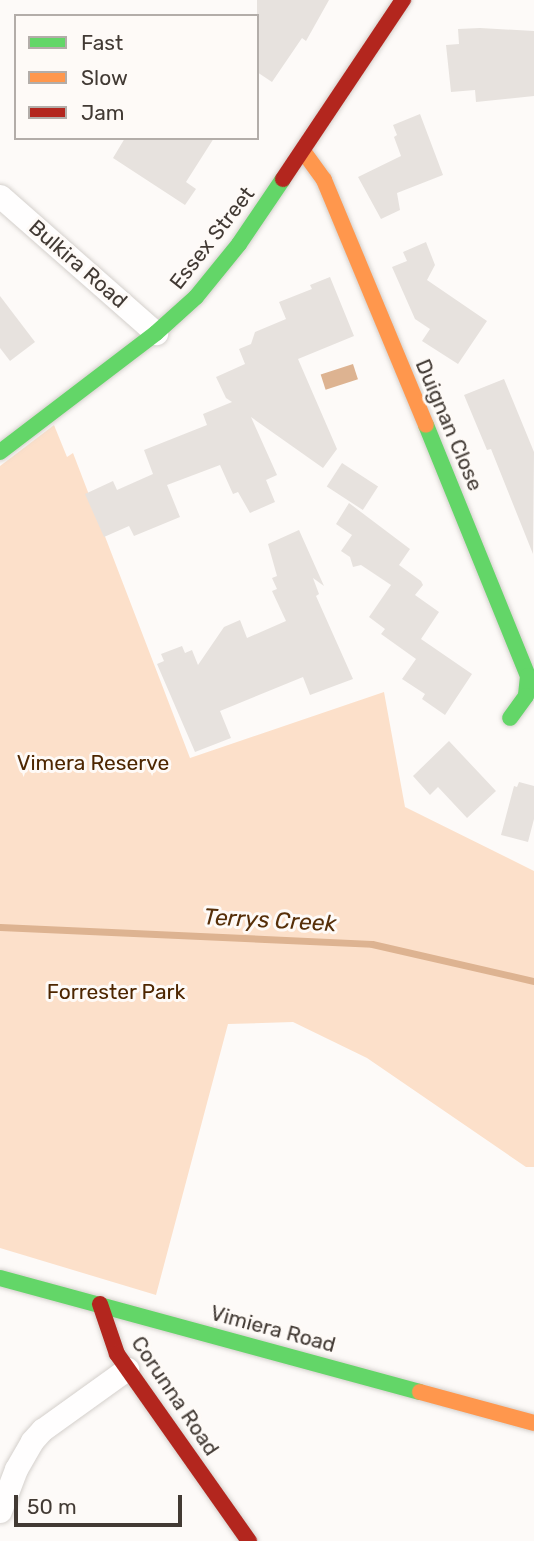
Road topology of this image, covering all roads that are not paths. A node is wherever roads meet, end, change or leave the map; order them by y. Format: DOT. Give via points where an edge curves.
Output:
graph roads {
  1 [pos="403,0"];
  2 [pos="303,151"];
  3 [pos="0,196"];
  4 [pos="156,332"];
  5 [pos="0,452"];
  6 [pos="510,718"];
  7 [pos="0,1278"];
  8 [pos="100,1304"];
  9 [pos="127,1369"];
  10 [pos="534,1423"];
  11 [pos="0,1511"];
  12 [pos="249,1541"];
  1 -- 2 [label="street, Essex Street"];
  2 -- 4 [label="street, Essex Street" via="219,269 197,296"];
  2 -- 6 [label="street, Duignan Close" via="324,180 521,653 528,676 526,696"];
  3 -- 4 [label="street, Bulkira Road"];
  4 -- 5 [label="street, Essex Street"];
  7 -- 8 [label="street, Vimiera Road"];
  8 -- 9 [label="street, Corunna Road"];
  8 -- 10 [label="street, Vimiera Road"];
  9 -- 11 [label="street" via="32,1441"];
  9 -- 12 [label="street, Corunna Road"];
}
